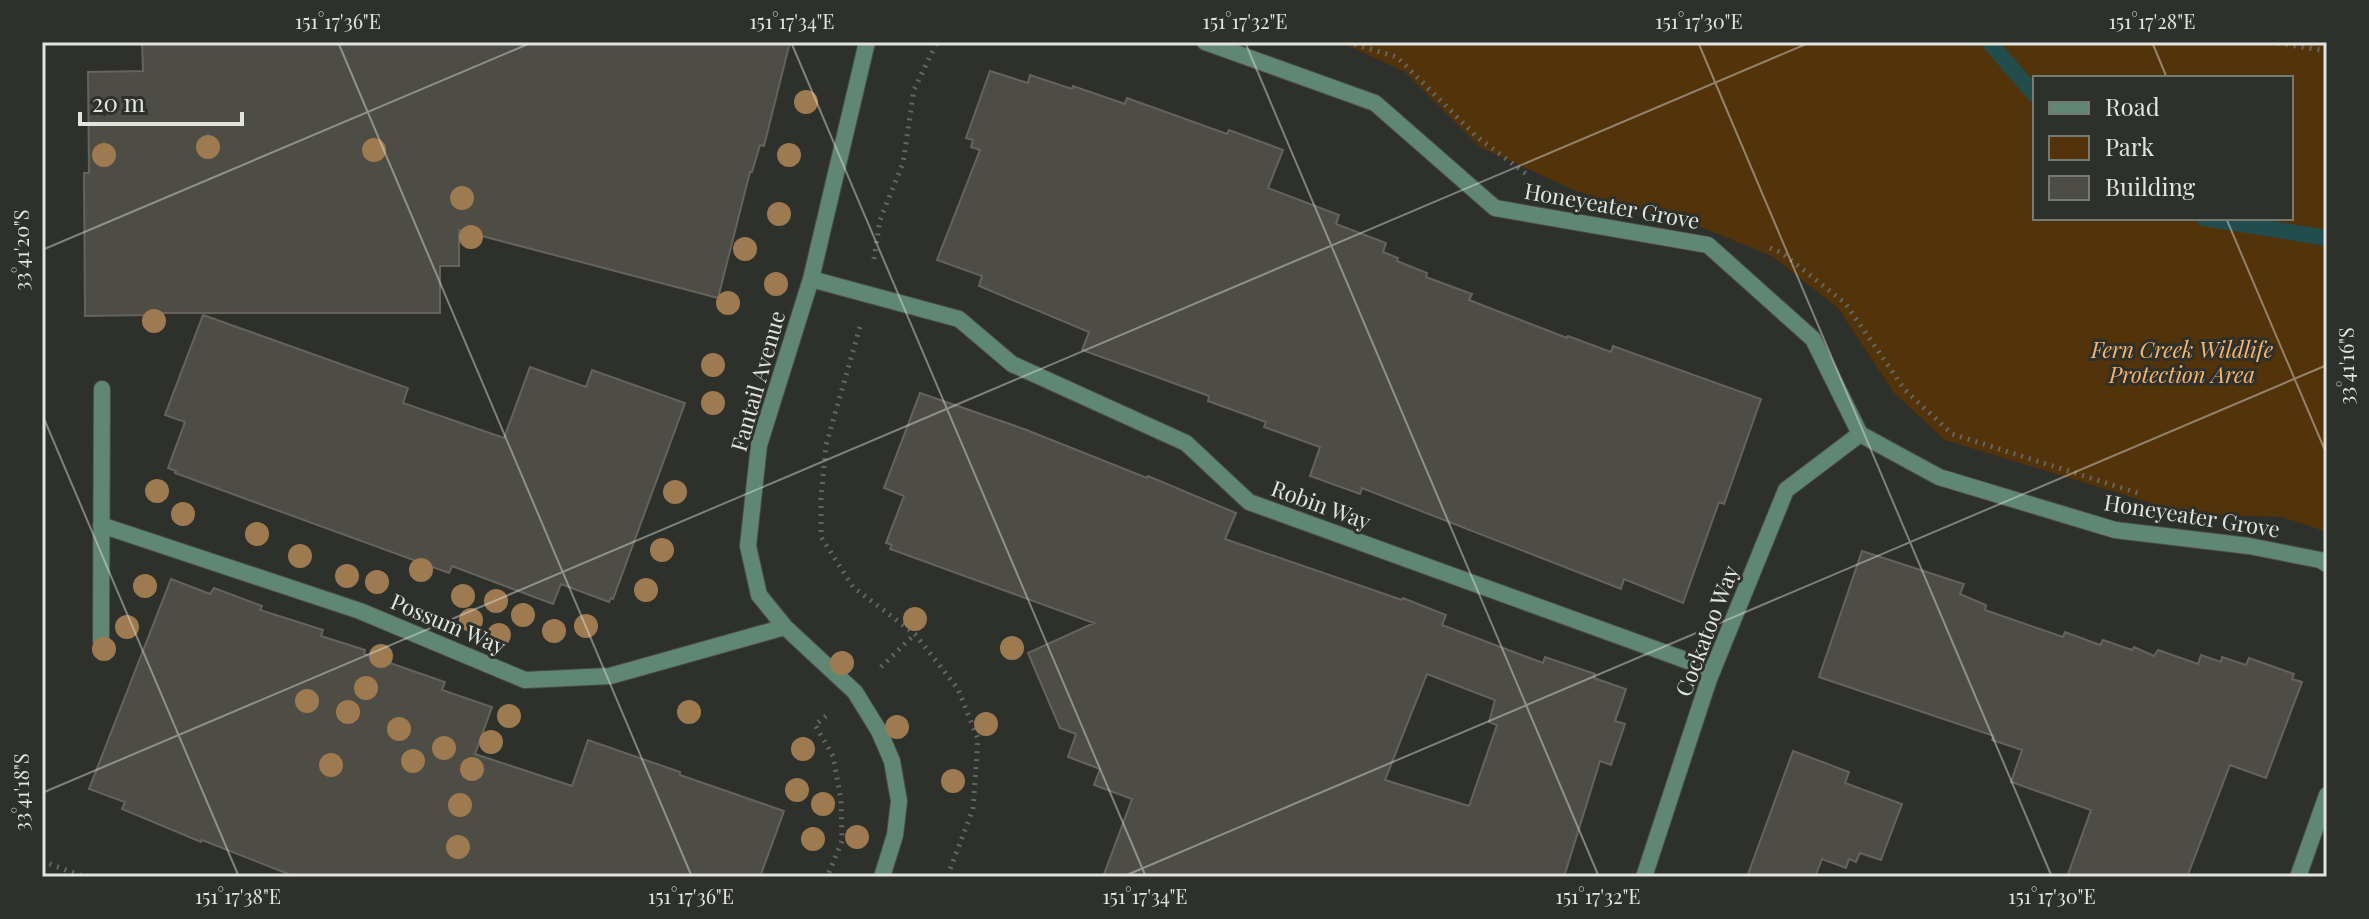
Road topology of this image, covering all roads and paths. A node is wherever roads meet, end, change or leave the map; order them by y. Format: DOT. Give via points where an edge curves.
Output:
graph roads {
  1 [pos="867,42"];
  2 [pos="937,42"];
  3 [pos="1205,42"];
  4 [pos="2270,42"];
  5 [pos="2327,51"];
  6 [pos="811,279"];
  7 [pos="869,295"];
  8 [pos="102,389"];
  9 [pos="1860,434"];
  10 [pos="101,525"];
  11 [pos="2327,564"];
  12 [pos="785,627"];
  13 [pos="101,641"];
  14 [pos="1713,670"];
  15 [pos="2327,795"];
  16 [pos="42,861"];
  17 [pos="85,877"];
  18 [pos="882,877"];
  19 [pos="947,877"];
  20 [pos="1644,877"];
  21 [pos="2298,877"];
  1 -- 6 [label="street, Fantail Avenue"];
  2 -- 7 [label="path" via="914,90 903,163 880,220"];
  3 -- 9 [label="street, Honeyeater Grove" via="1375,103 1495,208 1708,245 1813,339"];
  4 -- 5 [label="path"];
  6 -- 7 [label="street, Robin Way"];
  6 -- 12 [label="street, Fantail Avenue" via="759,445 748,546 759,595"];
  7 -- 14 [label="street, Robin Way" via="959,319 1012,364 1186,443 1249,502"];
  7 -- 19 [label="path" via="826,445 821,537 853,587 915,634 958,689 978,739 973,809"];
  8 -- 10 [label="street"];
  9 -- 11 [label="street, Honeyeater Grove" via="1939,477 2115,530 2249,546"];
  9 -- 14 [label="street, Cockatoo Way" via="1786,490"];
  10 -- 12 [label="street, Possum Way" via="360,611 525,680 610,676"];
  10 -- 13 [label="street"];
  12 -- 18 [label="street, Fantail Avenue" via="855,692 892,761 899,801"];
  14 -- 20 [label="street, Cockatoo Way"];
  15 -- 21 [label="street"];
  16 -- 17 [label="path"];
}
